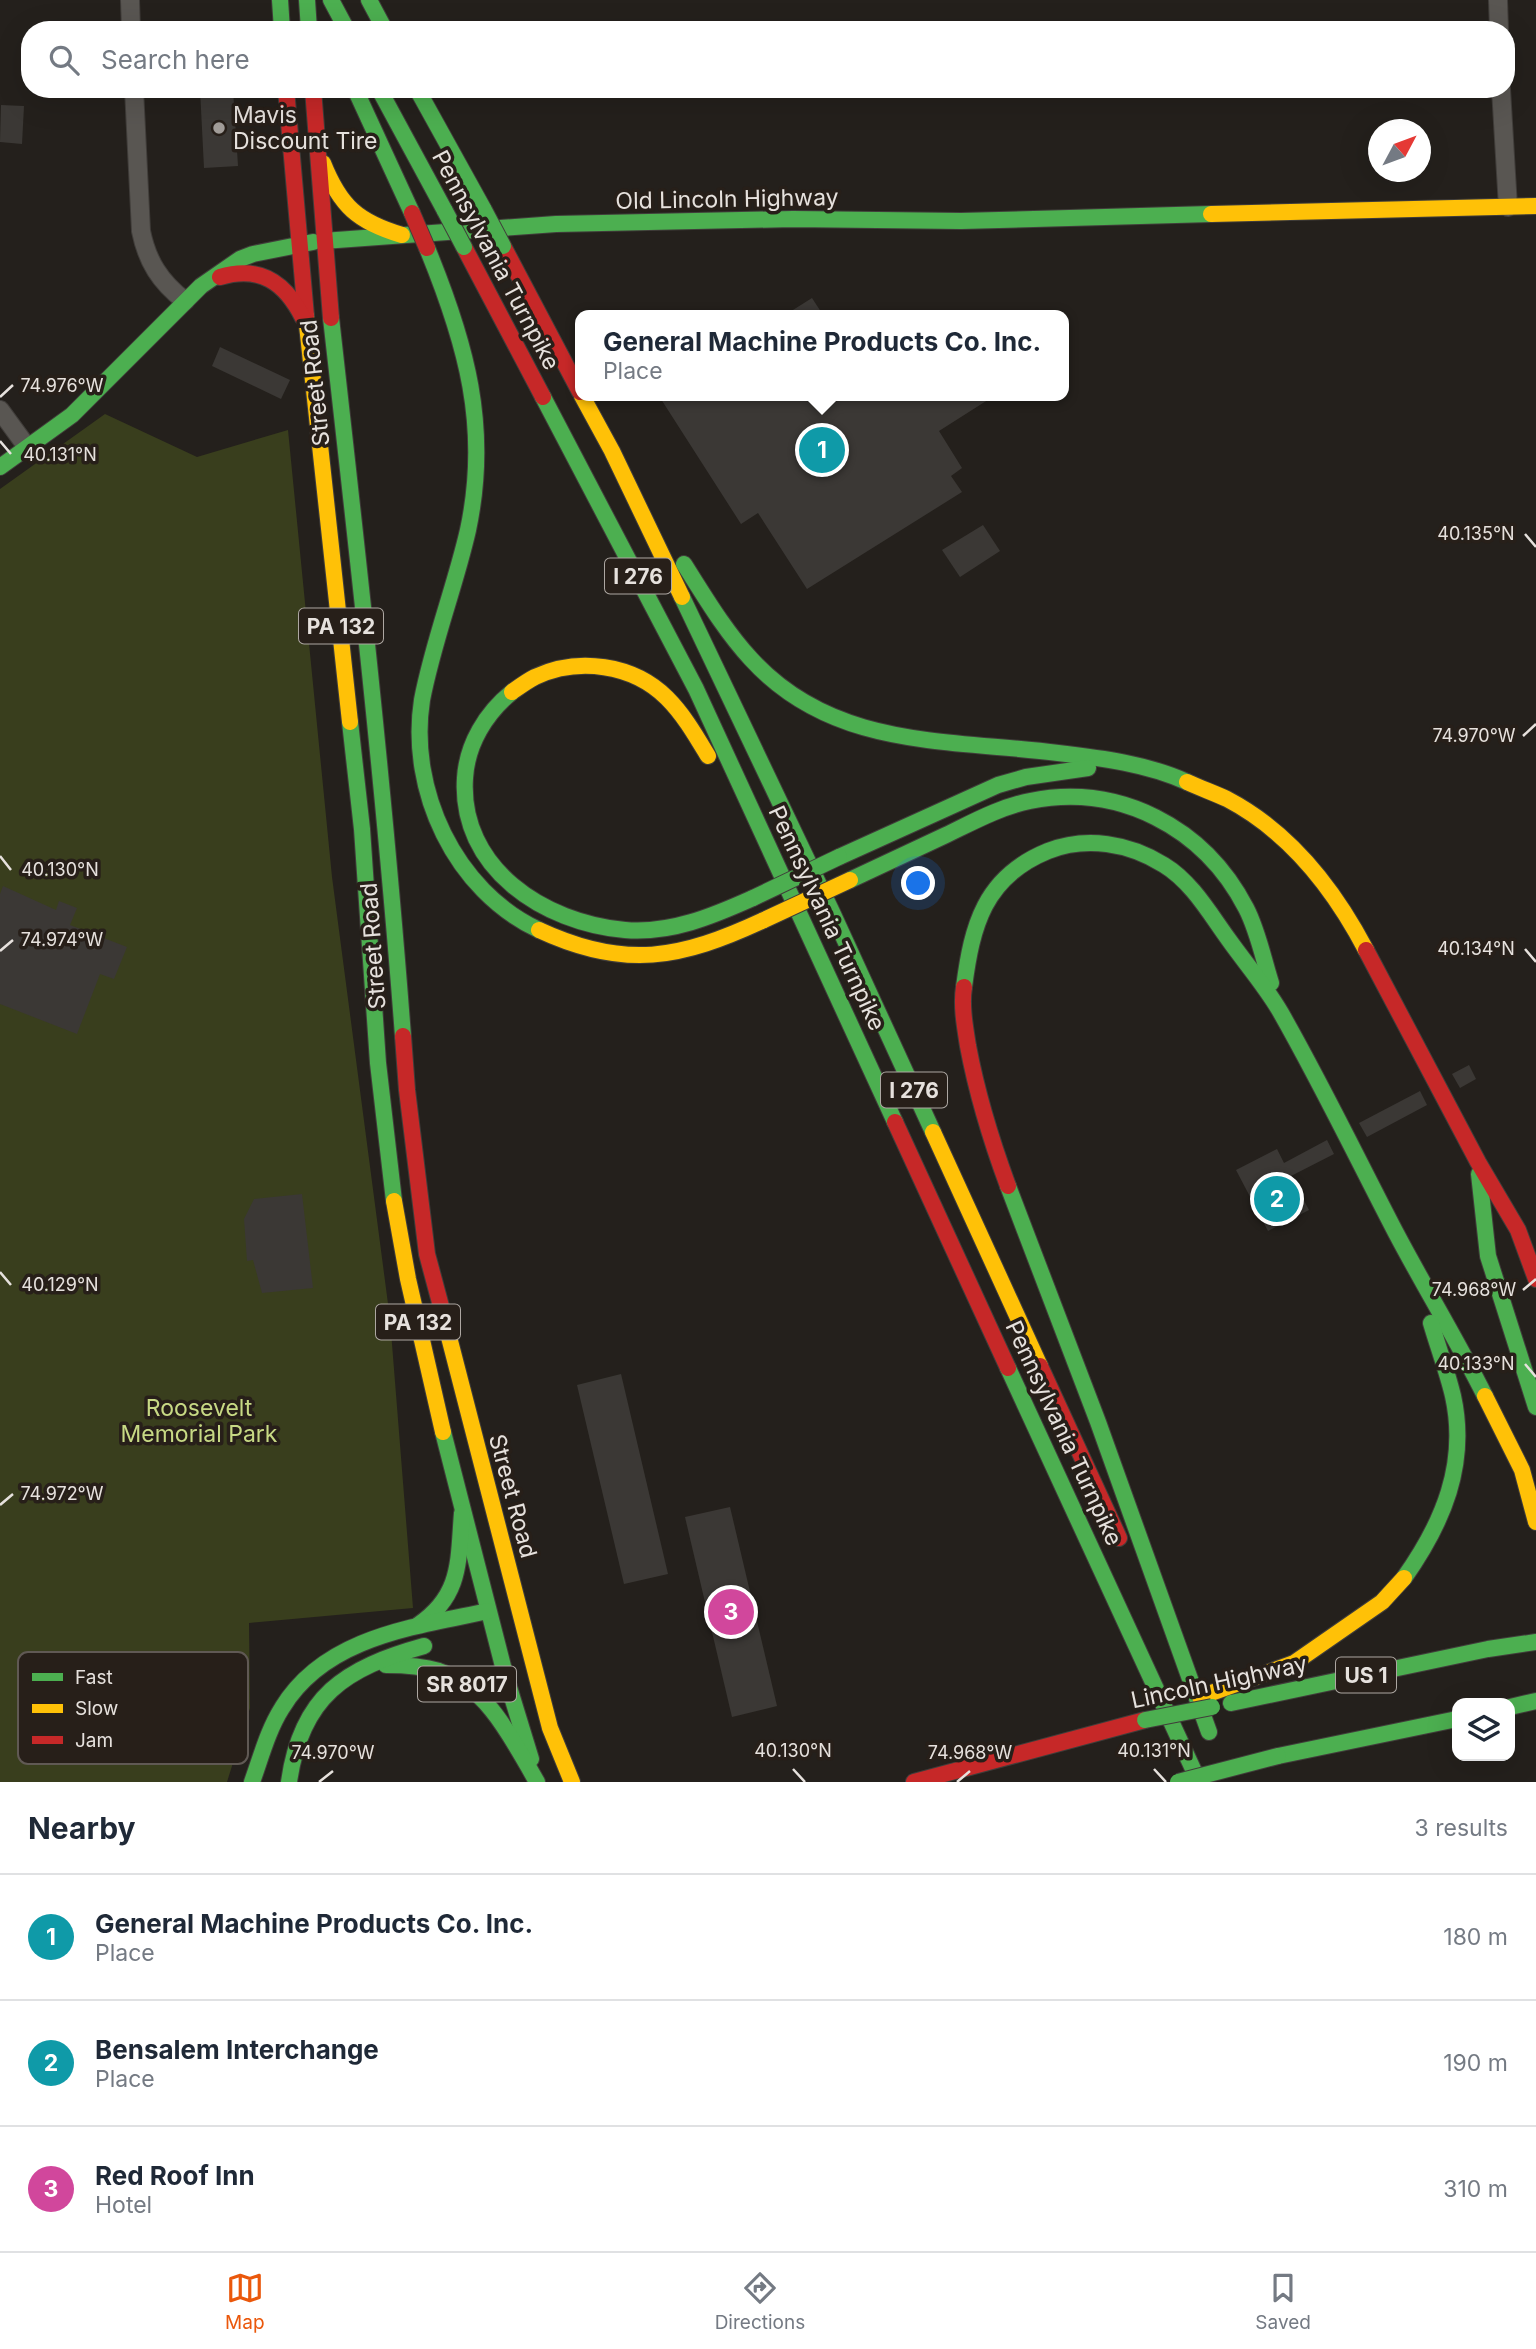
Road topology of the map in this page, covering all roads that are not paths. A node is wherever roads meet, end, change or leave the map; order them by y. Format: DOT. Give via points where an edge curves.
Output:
graph roads {
  1 [pos="130,0"];
  2 [pos="280,0"];
  3 [pos="307,0"];
  4 [pos="317,0"];
  5 [pos="369,0"];
  6 [pos="1498,0"];
  7 [pos="333,3"];
  8 [pos="324,20"];
  9 [pos="131,21"];
  10 [pos="281,21"];
  11 [pos="308,21"];
  12 [pos="342,21"];
  13 [pos="380,21"];
  14 [pos="1499,21"];
  15 [pos="134,98"];
  16 [pos="287,98"];
  17 [pos="314,98"];
  18 [pos="359,98"];
  19 [pos="384,98"];
  20 [pos="423,98"];
  21 [pos="1502,98"];
  22 [pos="316,136"];
  23 [pos="1536,206"];
  24 [pos="1508,207"];
  25 [pos="402,235"];
  26 [pos="323,241"];
  27 [pos="298,244"];
  28 [pos="205,283"];
  29 [pos="185,301"];
  30 [pos="307,327"];
  31 [pos="575,383"];
  32 [pos="585,401"];
  33 [pos="0,410"];
  34 [pos="27,447"];
  35 [pos="612,451"];
  36 [pos="0,467"];
  37 [pos="1128,764"];
  38 [pos="799,912"];
  39 [pos="1280,1011"];
  40 [pos="1478,1162"];
  41 [pos="1518,1230"];
  42 [pos="1536,1249"];
  43 [pos="1413,1265"];
  44 [pos="1536,1279"];
  45 [pos="1536,1407"];
  46 [pos="462,1513"];
  47 [pos="1536,1522"];
  48 [pos="488,1611"];
  49 [pos="521,1616"];
  50 [pos="412,1629"];
  51 [pos="488,1631"];
  52 [pos="436,1643"];
  53 [pos="1528,1644"];
  54 [pos="352,1676"];
  55 [pos="1536,1701"];
  56 [pos="1206,1702"];
  57 [pos="1515,1706"];
  58 [pos="1452,1720"];
  59 [pos="1214,1744"];
  60 [pos="252,1782"];
  61 [pos="289,1782"];
  62 [pos="538,1782"];
  63 [pos="572,1782"];
  64 [pos="914,1782"];
  65 [pos="1178,1782"];
  66 [pos="1199,1782"];
  67 [pos="1232,1782"];
  1 -- 9 [label="street"];
  2 -- 10 [label="main road"];
  3 -- 11 [label="main road"];
  4 -- 8 [label="main road"];
  5 -- 13 [label="main road"];
  6 -- 14 [label="street"];
  7 -- 12 [label="main road"];
  15 -- 29 [label="street" via="144,247 161,280"];
  16 -- 27 [label="main road, Street Road / PA 132"];
  17 -- 22 [label="main road, Street Road / PA 132"];
  18 -- 39 [label="main road, bridge" via="428,248 464,345 476,404 477,463 469,521 427,674 418,740 425,791 442,835 470,877 531,928 578,947 629,956 680,952 727,937 982,817 1031,801 1104,798 1129,804 1173,825 1224,872 1246,908"];
  19 -- 38 [label="main road, Pennsylvania Turnpike / I 276, bridge" via="696,689"];
  20 -- 31 [label="main road, Pennsylvania Turnpike / I 276, bridge"];
  21 -- 24 [label="street"];
  22 -- 25 [label="main road" via="330,183 345,204 376,228"];
  22 -- 26 [label="main road, Street Road / PA 132"];
  23 -- 24 [label="main road, Old Lincoln Highway"];
  24 -- 25 [label="main road, Old Lincoln Highway" via="961,221 583,223"];
  25 -- 26 [label="main road, Old Lincoln Highway"];
  26 -- 27 [label="main road, Old Lincoln Highway"];
  26 -- 49 [label="main road, Street Road / PA 132" via="427,1254"];
  27 -- 28 [label="main road, Old Lincoln Highway" via="240,259"];
  27 -- 30 [label="main road, Street Road / PA 132"];
  28 -- 29 [label="main road, Old Lincoln Highway"];
  28 -- 30 [label="main road" via="233,272 261,275 287,292"];
  29 -- 34 [label="main road, Old Lincoln Highway" via="72,415"];
  30 -- 46 [label="main road, Street Road / PA 132" via="362,829 385,1140 408,1279"];
  32 -- 35 [label="main road, Pennsylvania Turnpike / I 276"];
  33 -- 34 [label="street"];
  34 -- 36 [label="main road, Old Lincoln Highway"];
  35 -- 37 [label="main road" via="741,649 772,681 811,708 855,727 900,737 1041,750"];
  35 -- 59 [label="main road, Pennsylvania Turnpike / I 276" via="832,912"];
  37 -- 38 [label="main road, bridge" via="1052,772 998,785 839,858 753,898 696,922 630,931 585,924 543,906 523,893 482,851 464,797 469,752 481,725 511,690 554,669 602,666 644,681 687,720"];
  37 -- 40 [label="main road" via="1178,777 1224,797 1273,830 1311,864 1347,914"];
  38 -- 66 [label="main road, Pennsylvania Turnpike / I 276"];
  39 -- 43 [label="main road"];
  39 -- 59 [label="main road" via="1200,899 1178,876 1143,854 1106,843 1075,844 1046,852 1006,878 984,906 965,965 967,1049 982,1113"];
  40 -- 41 [label="main road"];
  40 -- 45 [label="main road" via="1488,1256"];
  41 -- 42 [label="main road"];
  41 -- 44 [label="main road"];
  43 -- 47 [label="main road" via="1522,1470"];
  43 -- 56 [label="main road" via="1453,1396 1457,1425 1453,1480 1436,1528 1405,1578 1382,1602 1294,1663"];
  46 -- 48 [label="main road, Street Road / PA 132"];
  46 -- 50 [label="main road" via="450,1595 434,1615"];
  48 -- 49 [label="main road"];
  48 -- 50 [label="main road"];
  48 -- 51 [label="main road, Street Road / PA 132"];
  49 -- 51 [label="main road"];
  49 -- 63 [label="main road, Street Road / PA 132" via="551,1728"];
  50 -- 60 [label="main road" via="356,1644 306,1676 278,1713"];
  51 -- 62 [label="main road, Street Road / PA 132"];
  52 -- 54 [label="main road" via="388,1657"];
  53 -- 56 [label="main road, Lincoln Highway / US 1"];
  54 -- 61 [label="main road, SR 8017" via="310,1713 294,1747"];
  54 -- 62 [label="main road, SR 8017" via="403,1664 457,1677 495,1713"];
  55 -- 57 [label="main road"];
  56 -- 64 [label="main road, Lincoln Highway / US 1, bridge"];
  58 -- 65 [label="main road, bridge"];
  59 -- 67 [label="main road, Pennsylvania Turnpike / I 276"];
}
